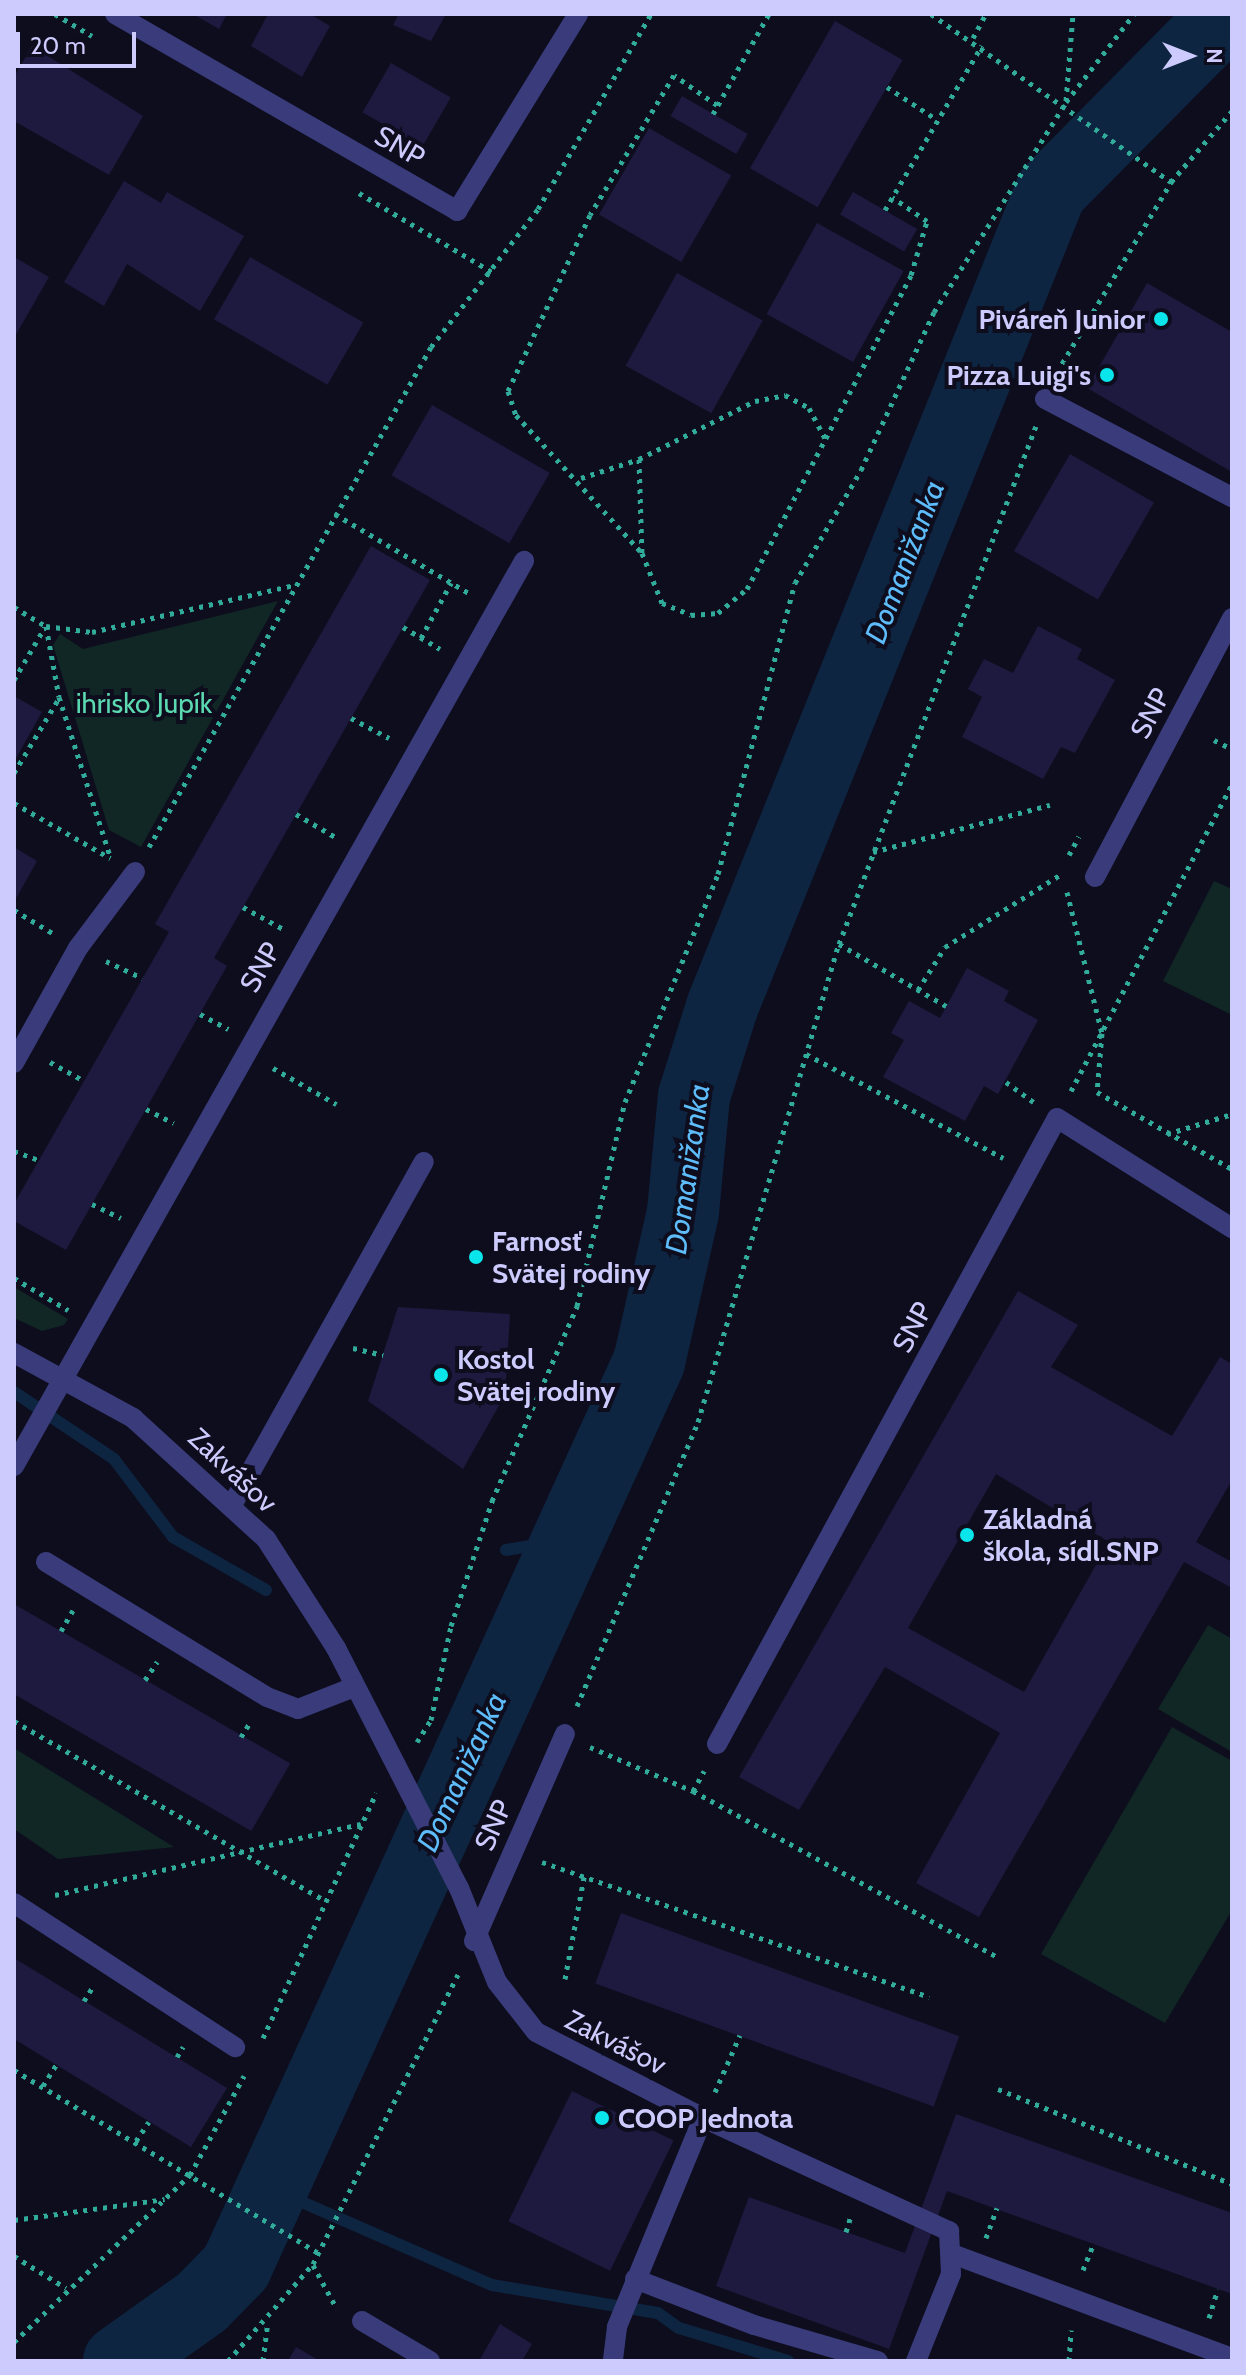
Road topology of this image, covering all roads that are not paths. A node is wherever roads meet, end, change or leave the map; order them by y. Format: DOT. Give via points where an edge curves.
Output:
graph roads {
  1 [pos="115,14"];
  2 [pos="578,14"];
  3 [pos="1045,399"];
  4 [pos="1232,497"];
  5 [pos="524,561"];
  6 [pos="1232,618"];
  7 [pos="135,872"];
  8 [pos="1095,877"];
  9 [pos="19,1055"];
  10 [pos="424,1162"];
  11 [pos="1232,1228"];
  12 [pos="14,1353"];
  13 [pos="60,1374"];
  14 [pos="14,1466"];
  15 [pos="232,1505"];
  16 [pos="46,1562"];
  17 [pos="354,1687"];
  18 [pos="565,1734"];
  19 [pos="717,1744"];
  20 [pos="16,1904"];
  21 [pos="474,1941"];
  22 [pos="235,2047"];
  23 [pos="703,2118"];
  24 [pos="955,2255"];
  25 [pos="635,2279"];
  26 [pos="362,2321"];
  27 [pos="1232,2358"];
  28 [pos="430,2361"];
  29 [pos="613,2361"];
  30 [pos="878,2361"];
  31 [pos="916,2361"];
  1 -- 2 [label="street, SNP" via="457,211"];
  3 -- 4 [label="street"];
  5 -- 13 [label="street, SNP"];
  6 -- 8 [label="street, SNP"];
  7 -- 9 [label="street" via="78,948"];
  10 -- 15 [label="street"];
  11 -- 19 [label="street, SNP" via="1057,1118"];
  12 -- 13 [label="street, Zakvášov"];
  13 -- 14 [label="street, SNP"];
  13 -- 15 [label="street, Zakvášov" via="133,1418"];
  15 -- 17 [label="street, Zakvášov" via="310,1599"];
  16 -- 17 [label="street" via="267,1697 298,1709"];
  17 -- 21 [label="street, Zakvášov" via="459,1888"];
  18 -- 21 [label="street, SNP"];
  20 -- 22 [label="street"];
  21 -- 23 [label="street, Zakvášov" via="536,2032"];
  23 -- 24 [label="street, Zakvášov" via="949,2231"];
  23 -- 25 [label="street"];
  24 -- 27 [label="street"];
  24 -- 31 [label="street"];
  25 -- 29 [label="street" via="617,2327"];
  25 -- 30 [label="street" via="754,2325"];
  26 -- 28 [label="street"];
}
